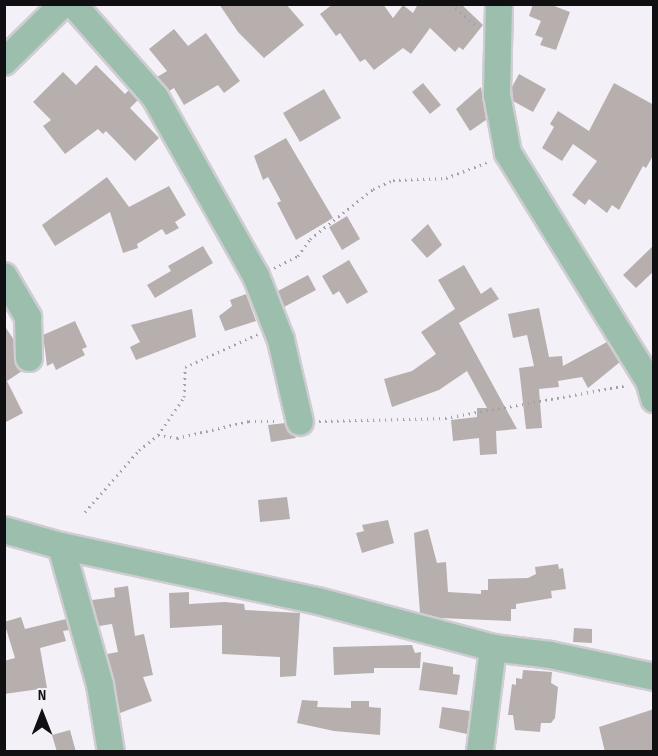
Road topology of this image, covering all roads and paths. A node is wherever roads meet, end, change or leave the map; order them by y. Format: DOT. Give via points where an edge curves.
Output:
graph roads {
  1 [pos="63,4"];
  2 [pos="73,4"];
  3 [pos="451,4"];
  4 [pos="499,4"];
  5 [pos="498,45"];
  6 [pos="4,62"];
  7 [pos="508,153"];
  8 [pos="4,276"];
  9 [pos="256,276"];
  10 [pos="276,326"];
  11 [pos="28,358"];
  12 [pos="652,387"];
  13 [pos="300,422"];
  14 [pos="158,435"];
  15 [pos="86,512"];
  16 [pos="4,530"];
  17 [pos="61,546"];
  18 [pos="493,648"];
  19 [pos="654,677"];
  20 [pos="111,752"];
  21 [pos="480,752"];
  1 -- 6 [label="street"];
  2 -- 9 [label="street" via="132,66 155,97"];
  3 -- 5 [label="path"];
  4 -- 5 [label="street"];
  5 -- 7 [label="street" via="497,94"];
  7 -- 9 [label="path" via="446,178 393,180 373,189 310,239 294,259"];
  7 -- 12 [label="street"];
  8 -- 11 [label="street" via="28,316"];
  9 -- 10 [label="street"];
  10 -- 13 [label="street"];
  10 -- 14 [label="path" via="185,367 184,397"];
  12 -- 13 [label="path" via="445,418"];
  13 -- 14 [label="path" via="249,422 177,438"];
  14 -- 15 [label="path" via="139,450"];
  16 -- 17 [label="street"];
  17 -- 18 [label="street" via="318,601"];
  17 -- 20 [label="street" via="100,685"];
  18 -- 19 [label="street" via="550,655"];
  18 -- 21 [label="street"];
}
